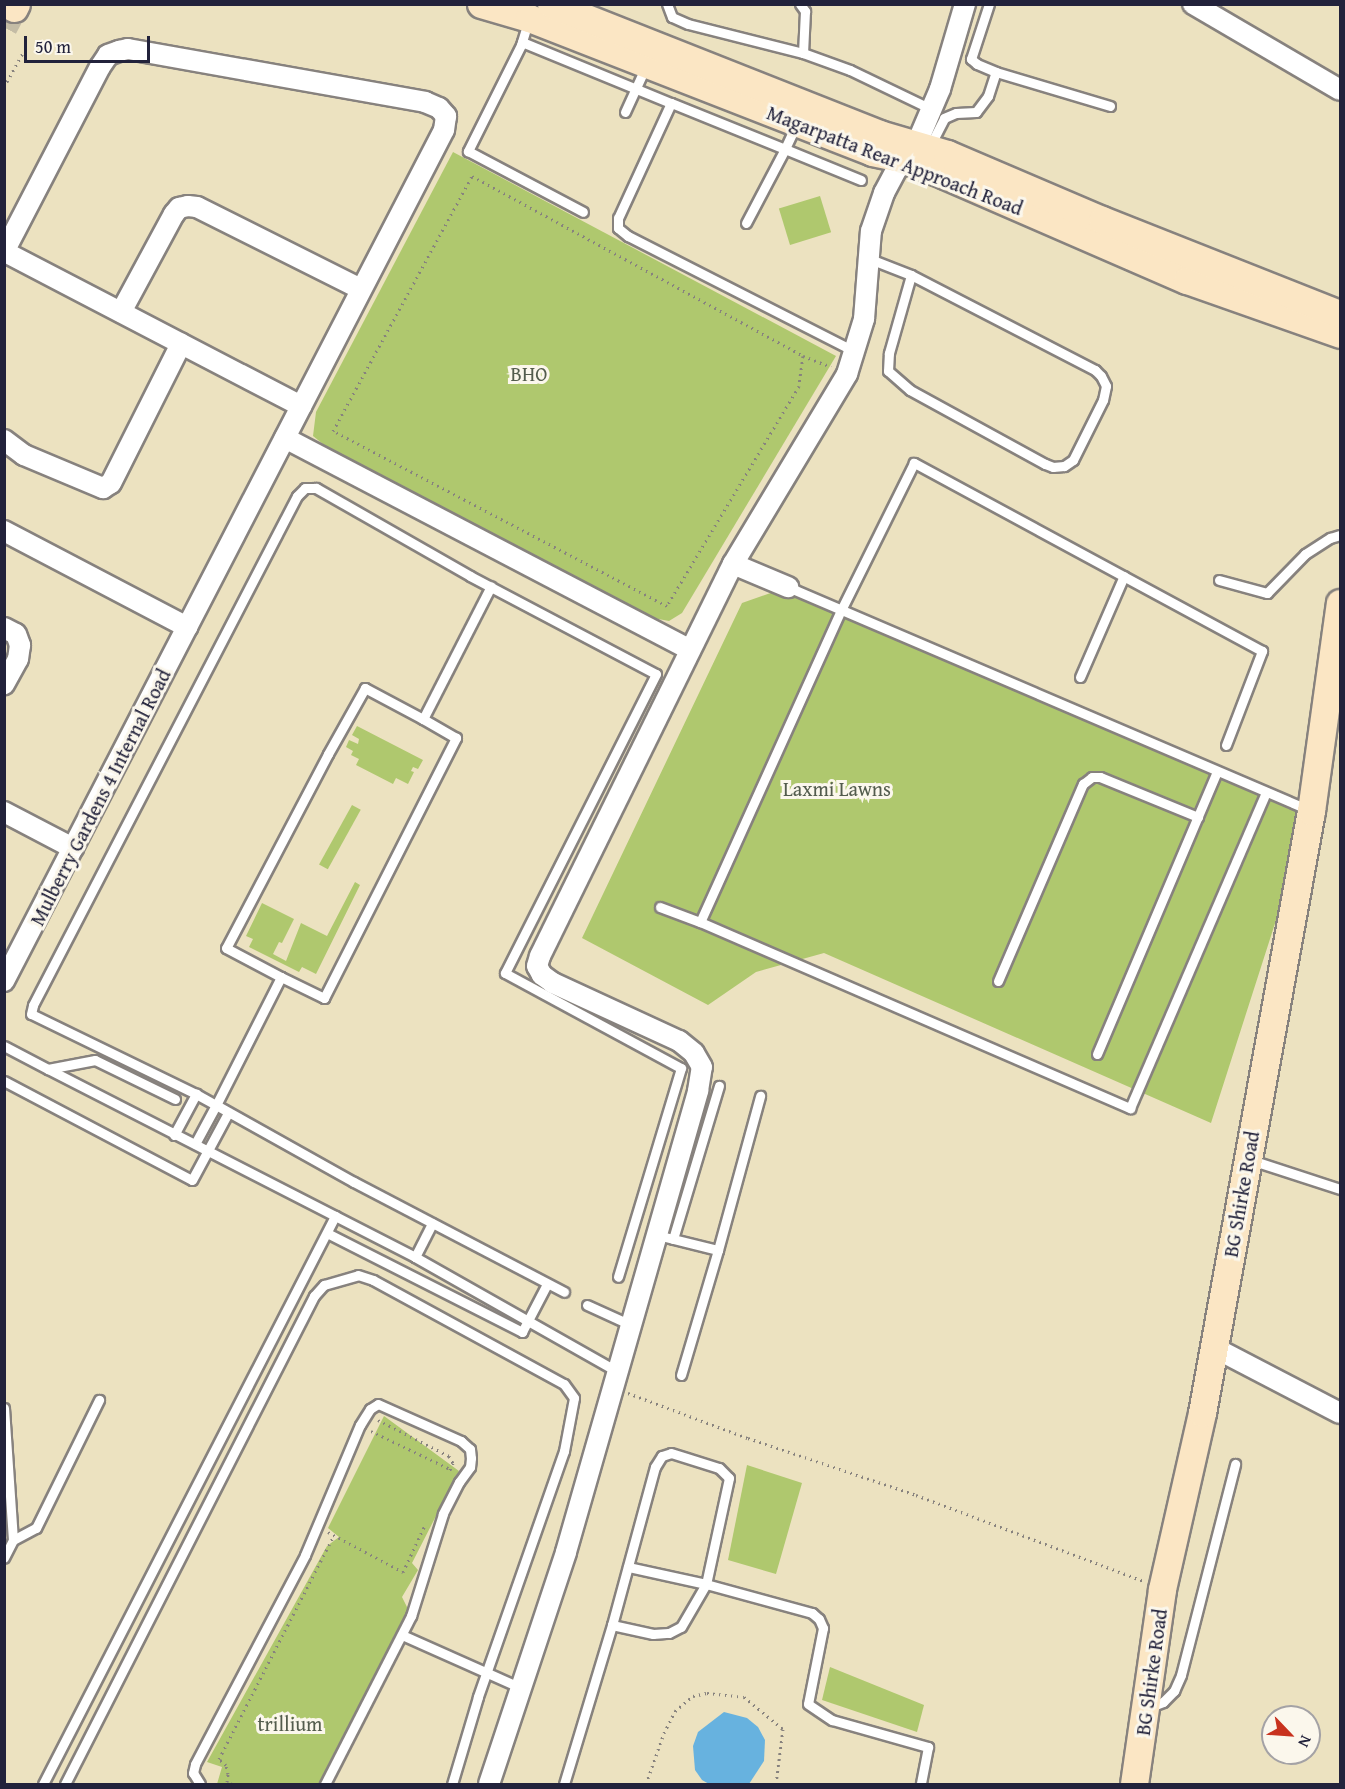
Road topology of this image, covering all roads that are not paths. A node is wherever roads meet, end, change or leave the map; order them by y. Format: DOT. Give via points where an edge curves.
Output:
graph roads {
  1 [pos="481,4"];
  2 [pos="667,4"];
  3 [pos="800,4"];
  4 [pos="965,4"];
  5 [pos="989,4"];
  6 [pos="1193,4"];
  7 [pos="534,22"];
  8 [pos="803,53"];
  9 [pos="647,64"];
  10 [pos="996,72"];
  11 [pos="636,89"];
  12 [pos="1341,90"];
  13 [pos="670,103"];
  14 [pos="1110,106"];
  15 [pos="932,109"];
  16 [pos="625,112"];
  17 [pos="797,123"];
  18 [pos="785,149"];
  19 [pos="917,150"];
  20 [pos="861,180"];
  21 [pos="583,212"];
  22 [pos="746,223"];
  23 [pos="5,252"];
  24 [pos="870,259"];
  25 [pos="911,275"];
  26 [pos="361,289"];
  27 [pos="121,312"];
  28 [pos="1341,314"];
  29 [pos="1341,334"];
  30 [pos="181,344"];
  31 [pos="854,351"];
  32 [pos="301,406"];
  33 [pos="285,438"];
  34 [pos="4,440"];
  35 [pos="4,531"];
  36 [pos="1341,535"];
  37 [pos="733,564"];
  38 [pos="1124,576"];
  39 [pos="1219,580"];
  40 [pos="491,586"];
  41 [pos="788,587"];
  42 [pos="1341,603"];
  43 [pos="841,610"];
  44 [pos="191,620"];
  45 [pos="4,628"];
  46 [pos="689,649"];
  47 [pos="1080,676"];
  48 [pos="4,684"];
  49 [pos="423,719"];
  50 [pos="1226,745"];
  51 [pos="1217,771"];
  52 [pos="1266,792"];
  53 [pos="1311,811"];
  54 [pos="4,812"];
  55 [pos="1198,817"];
  56 [pos="73,848"];
  57 [pos="660,907"];
  58 [pos="700,922"];
  59 [pos="281,977"];
  60 [pos="4,981"];
  61 [pos="998,981"];
  62 [pos="4,1046"];
  63 [pos="1097,1054"];
  64 [pos="48,1069"];
  65 [pos="4,1082"];
  66 [pos="720,1086"];
  67 [pos="196,1094"];
  68 [pos="760,1096"];
  69 [pos="175,1099"];
  70 [pos="216,1105"];
  71 [pos="228,1113"];
  72 [pos="174,1135"];
  73 [pos="195,1144"];
  74 [pos="207,1150"];
  75 [pos="1248,1159"];
  76 [pos="1341,1189"];
  77 [pos="335,1216"];
  78 [pos="432,1223"];
  79 [pos="327,1233"];
  80 [pos="665,1237"];
  81 [pos="718,1250"];
  82 [pos="415,1257"];
  83 [pos="618,1277"];
  84 [pos="547,1284"];
  85 [pos="564,1292"];
  86 [pos="587,1305"];
  87 [pos="527,1321"];
  88 [pos="631,1325"];
  89 [pos="1214,1347"];
  90 [pos="681,1375"];
  91 [pos="615,1380"];
  92 [pos="99,1400"];
  93 [pos="4,1408"];
  94 [pos="1341,1413"];
  95 [pos="1234,1464"];
  96 [pos="13,1540"];
  97 [pos="4,1558"];
  98 [pos="628,1567"];
  99 [pos="706,1584"];
  100 [pos="612,1625"];
  101 [pos="402,1635"];
  102 [pos="487,1672"];
  103 [pos="521,1688"];
  104 [pos="1147,1708"];
  105 [pos="43,1785"];
  106 [pos="65,1785"];
  107 [pos="200,1785"];
  108 [pos="325,1785"];
  109 [pos="452,1785"];
  110 [pos="489,1785"];
  111 [pos="564,1785"];
  112 [pos="921,1785"];
  113 [pos="1134,1785"];
  1 -- 7 [label="street, Magarpatta Rear Approach Road"];
  2 -- 8 [label="lane" via="672,17 688,24"];
  3 -- 8 [label="lane" via="805,12"];
  4 -- 15 [label="street"];
  5 -- 10 [label="lane" via="971,59"];
  6 -- 12 [label="street"];
  7 -- 9 [label="street, Magarpatta Rear Approach Road"];
  7 -- 11 [label="lane"];
  7 -- 19 [label="street, Magarpatta Rear Approach Road" via="879,134"];
  7 -- 21 [label="lane" via="468,152"];
  8 -- 15 [label="lane" via="850,70"];
  9 -- 11 [label="lane"];
  9 -- 17 [label="street, Magarpatta Rear Approach Road"];
  10 -- 14 [label="lane"];
  10 -- 19 [label="lane" via="988,96 976,112 944,118"];
  11 -- 13 [label="lane"];
  11 -- 16 [label="lane"];
  13 -- 18 [label="lane"];
  13 -- 31 [label="lane" via="618,218 618,228"];
  15 -- 19 [label="street"];
  17 -- 18 [label="lane"];
  17 -- 19 [label="street, Magarpatta Rear Approach Road" via="872,152"];
  18 -- 20 [label="lane"];
  18 -- 22 [label="lane"];
  19 -- 24 [label="street" via="884,193 871,231"];
  19 -- 28 [label="street, Magarpatta Rear Approach Road"];
  19 -- 29 [label="street, Magarpatta Rear Approach Road" via="1187,280"];
  23 -- 26 [label="street, Mulberry Gardens 4 Internal Road" via="100,67 108,55 128,49 425,102 439,108 446,116 444,130"];
  23 -- 27 [label="street"];
  24 -- 25 [label="lane"];
  24 -- 31 [label="street" via="864,319"];
  25 -- 25 [label="lane" via="1101,376 1106,386 1103,400 1073,460 1064,466 1045,465 910,390 888,371 889,353"];
  26 -- 27 [label="street" via="188,206 174,214"];
  26 -- 32 [label="street, Mulberry Gardens 4 Internal Road"];
  27 -- 30 [label="street"];
  30 -- 32 [label="street"];
  30 -- 34 [label="street" via="111,483 103,488 24,455"];
  31 -- 37 [label="street" via="847,374"];
  32 -- 33 [label="street, Mulberry Gardens 4 Internal Road"];
  33 -- 44 [label="street, Mulberry Gardens 4 Internal Road"];
  33 -- 46 [label="street"];
  35 -- 44 [label="street"];
  36 -- 39 [label="lane" via="1305,554 1267,593"];
  37 -- 41 [label="street"];
  37 -- 46 [label="street"];
  38 -- 43 [label="lane" via="914,463"];
  38 -- 47 [label="lane"];
  38 -- 50 [label="lane" via="1262,651"];
  40 -- 49 [label="lane"];
  40 -- 67 [label="lane" via="316,488 305,488 297,496 31,1014"];
  40 -- 83 [label="lane" via="656,674 505,973 681,1068"];
  41 -- 43 [label="lane"];
  42 -- 53 [label="street, BG Shirke Road"];
  43 -- 51 [label="lane"];
  43 -- 58 [label="lane"];
  44 -- 56 [label="street, Mulberry Gardens 4 Internal Road"];
  45 -- 48 [label="street" via="16,634 20,645 18,658"];
  46 -- 80 [label="street" via="537,966 553,983 679,1041 694,1053 702,1067"];
  49 -- 59 [label="lane" via="456,738 324,998"];
  49 -- 59 [label="lane" via="365,688 328,754 226,948"];
  51 -- 52 [label="lane"];
  51 -- 55 [label="lane"];
  52 -- 53 [label="lane"];
  52 -- 58 [label="lane" via="1130,1108"];
  53 -- 75 [label="street, BG Shirke Road"];
  54 -- 56 [label="street"];
  55 -- 61 [label="lane" via="1100,777 1092,777 1083,784"];
  55 -- 63 [label="lane"];
  56 -- 60 [label="street, Mulberry Gardens 4 Internal Road"];
  57 -- 58 [label="lane"];
  59 -- 70 [label="lane"];
  62 -- 64 [label="lane"];
  64 -- 69 [label="lane" via="95,1060"];
  64 -- 72 [label="lane"];
  65 -- 74 [label="lane" via="192,1180"];
  66 -- 80 [label="lane"];
  67 -- 70 [label="lane"];
  67 -- 72 [label="lane"];
  68 -- 81 [label="lane"];
  70 -- 71 [label="lane"];
  70 -- 73 [label="lane"];
  71 -- 74 [label="lane"];
  71 -- 78 [label="lane"];
  72 -- 73 [label="lane"];
  73 -- 74 [label="lane"];
  74 -- 77 [label="lane"];
  75 -- 76 [label="lane"];
  75 -- 89 [label="street, BG Shirke Road"];
  77 -- 79 [label="lane"];
  77 -- 82 [label="lane"];
  78 -- 82 [label="lane"];
  78 -- 84 [label="lane"];
  79 -- 87 [label="lane" via="522,1332"];
  79 -- 105 [label="lane"];
  80 -- 81 [label="lane"];
  80 -- 88 [label="street"];
  81 -- 90 [label="lane"];
  82 -- 87 [label="lane"];
  84 -- 85 [label="lane"];
  84 -- 87 [label="lane"];
  86 -- 88 [label="lane"];
  87 -- 91 [label="lane"];
  88 -- 91 [label="street"];
  89 -- 94 [label="street"];
  89 -- 104 [label="street, BG Shirke Road" via="1162,1589"];
  91 -- 103 [label="street" via="566,1552"];
  92 -- 96 [label="lane" via="36,1528"];
  93 -- 96 [label="lane"];
  95 -- 104 [label="lane" via="1178,1683 1163,1702"];
  96 -- 97 [label="lane"];
  98 -- 99 [label="lane"];
  98 -- 99 [label="lane" via="655,1467 662,1456 671,1453 719,1468 729,1478"];
  98 -- 100 [label="lane"];
  99 -- 100 [label="lane" via="681,1627 669,1633 653,1634"];
  99 -- 112 [label="lane" via="812,1613 819,1619 823,1628 808,1704 832,1720 928,1747"];
  100 -- 111 [label="lane"];
  101 -- 102 [label="lane"];
  101 -- 107 [label="lane" via="443,1514 470,1467 471,1458 470,1449 461,1441 378,1404 360,1425 305,1555 195,1764 193,1773"];
  101 -- 108 [label="lane"];
  102 -- 103 [label="lane"];
  102 -- 106 [label="lane" via="564,1451 574,1398 564,1384 374,1280 358,1275 324,1285 314,1296"];
  102 -- 109 [label="lane"];
  103 -- 110 [label="street"];
  104 -- 113 [label="street, BG Shirke Road"];
}
